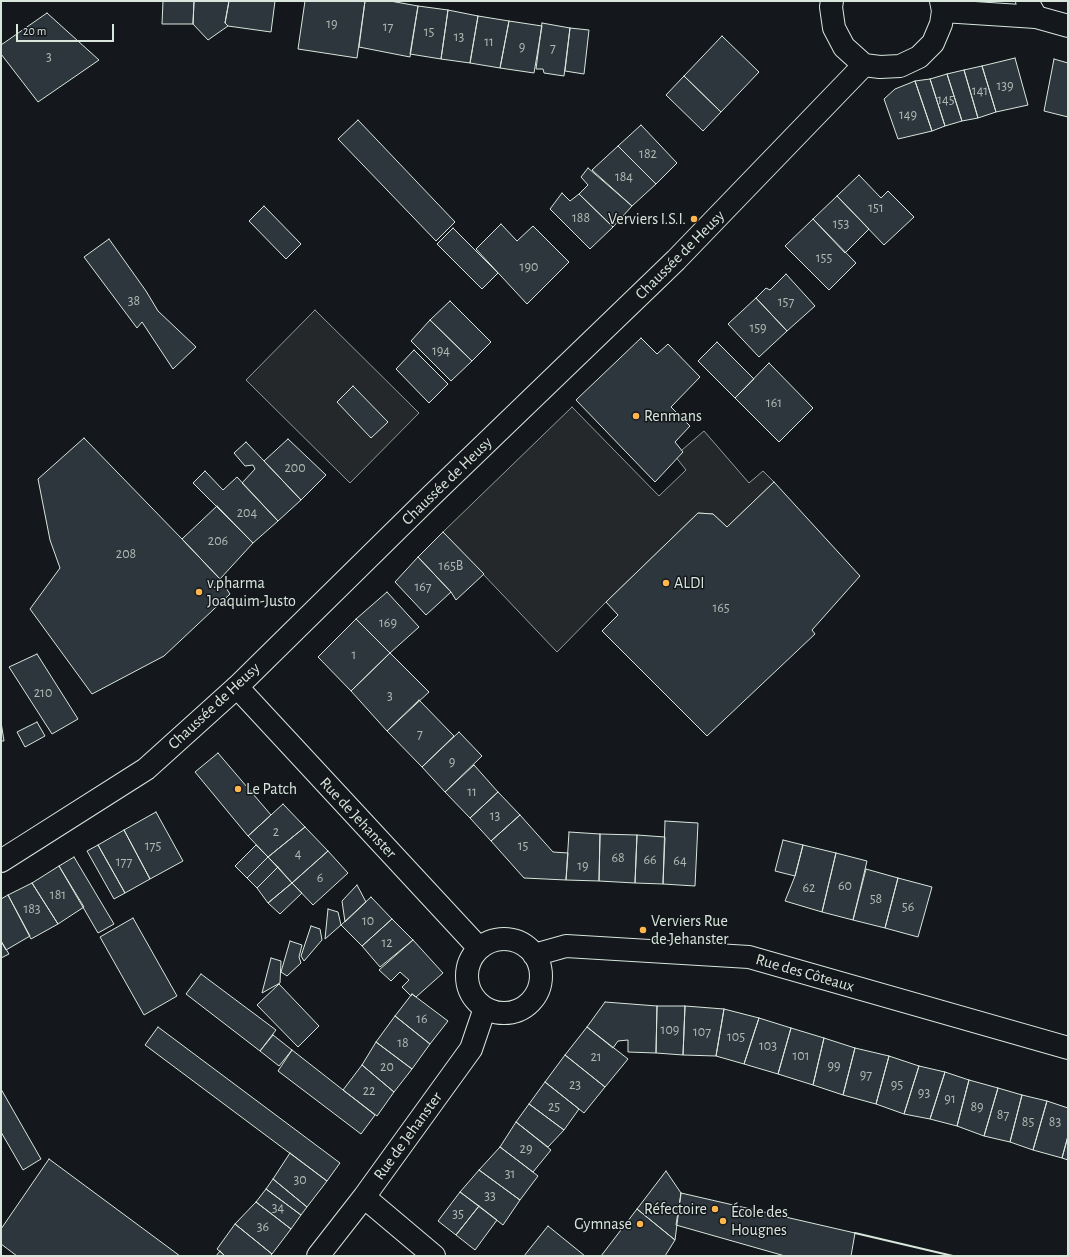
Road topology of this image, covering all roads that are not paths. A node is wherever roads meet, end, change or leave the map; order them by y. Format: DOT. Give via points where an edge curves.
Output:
graph roads {
  1 [pos="832,1"];
  2 [pos="942,6"];
  3 [pos="1032,9"];
  4 [pos="1068,26"];
  5 [pos="864,65"];
  6 [pos="236,687"];
  7 [pos="1,861"];
  8 [pos="479,948"];
  9 [pos="534,955"];
  10 [pos="485,1008"];
  11 [pos="1068,1048"];
  12 [pos="364,1197"];
  13 [pos="318,1256"];
  14 [pos="434,1256"];
  1 -- 5 [label="street" via="834,28 844,47"];
  2 -- 3 [label="street"];
  2 -- 5 [label="street" via="941,24 933,42 919,57 900,66"];
  3 -- 4 [label="street"];
  5 -- 6 [label="street, Chaussée de Heusy" via="676,260"];
  6 -- 7 [label="street, Chaussée de Heusy" via="146,768"];
  6 -- 8 [label="street, Rue de Jehanster"];
  8 -- 9 [label="street" via="498,939 509,939 519,942"];
  8 -- 10 [label="street" via="470,959 467,972 468,986 474,999"];
  9 -- 10 [label="street" via="541,978 539,989 530,1003 516,1012 506,1014 494,1013"];
  9 -- 11 [label="street, Rue des Côteaux" via="566,946 749,957"];
  10 -- 12 [label="street, Rue de Jehanster" via="471,1049"];
  12 -- 13 [label="street, Rue de Jehanster"];
  12 -- 14 [label="street"];
}
